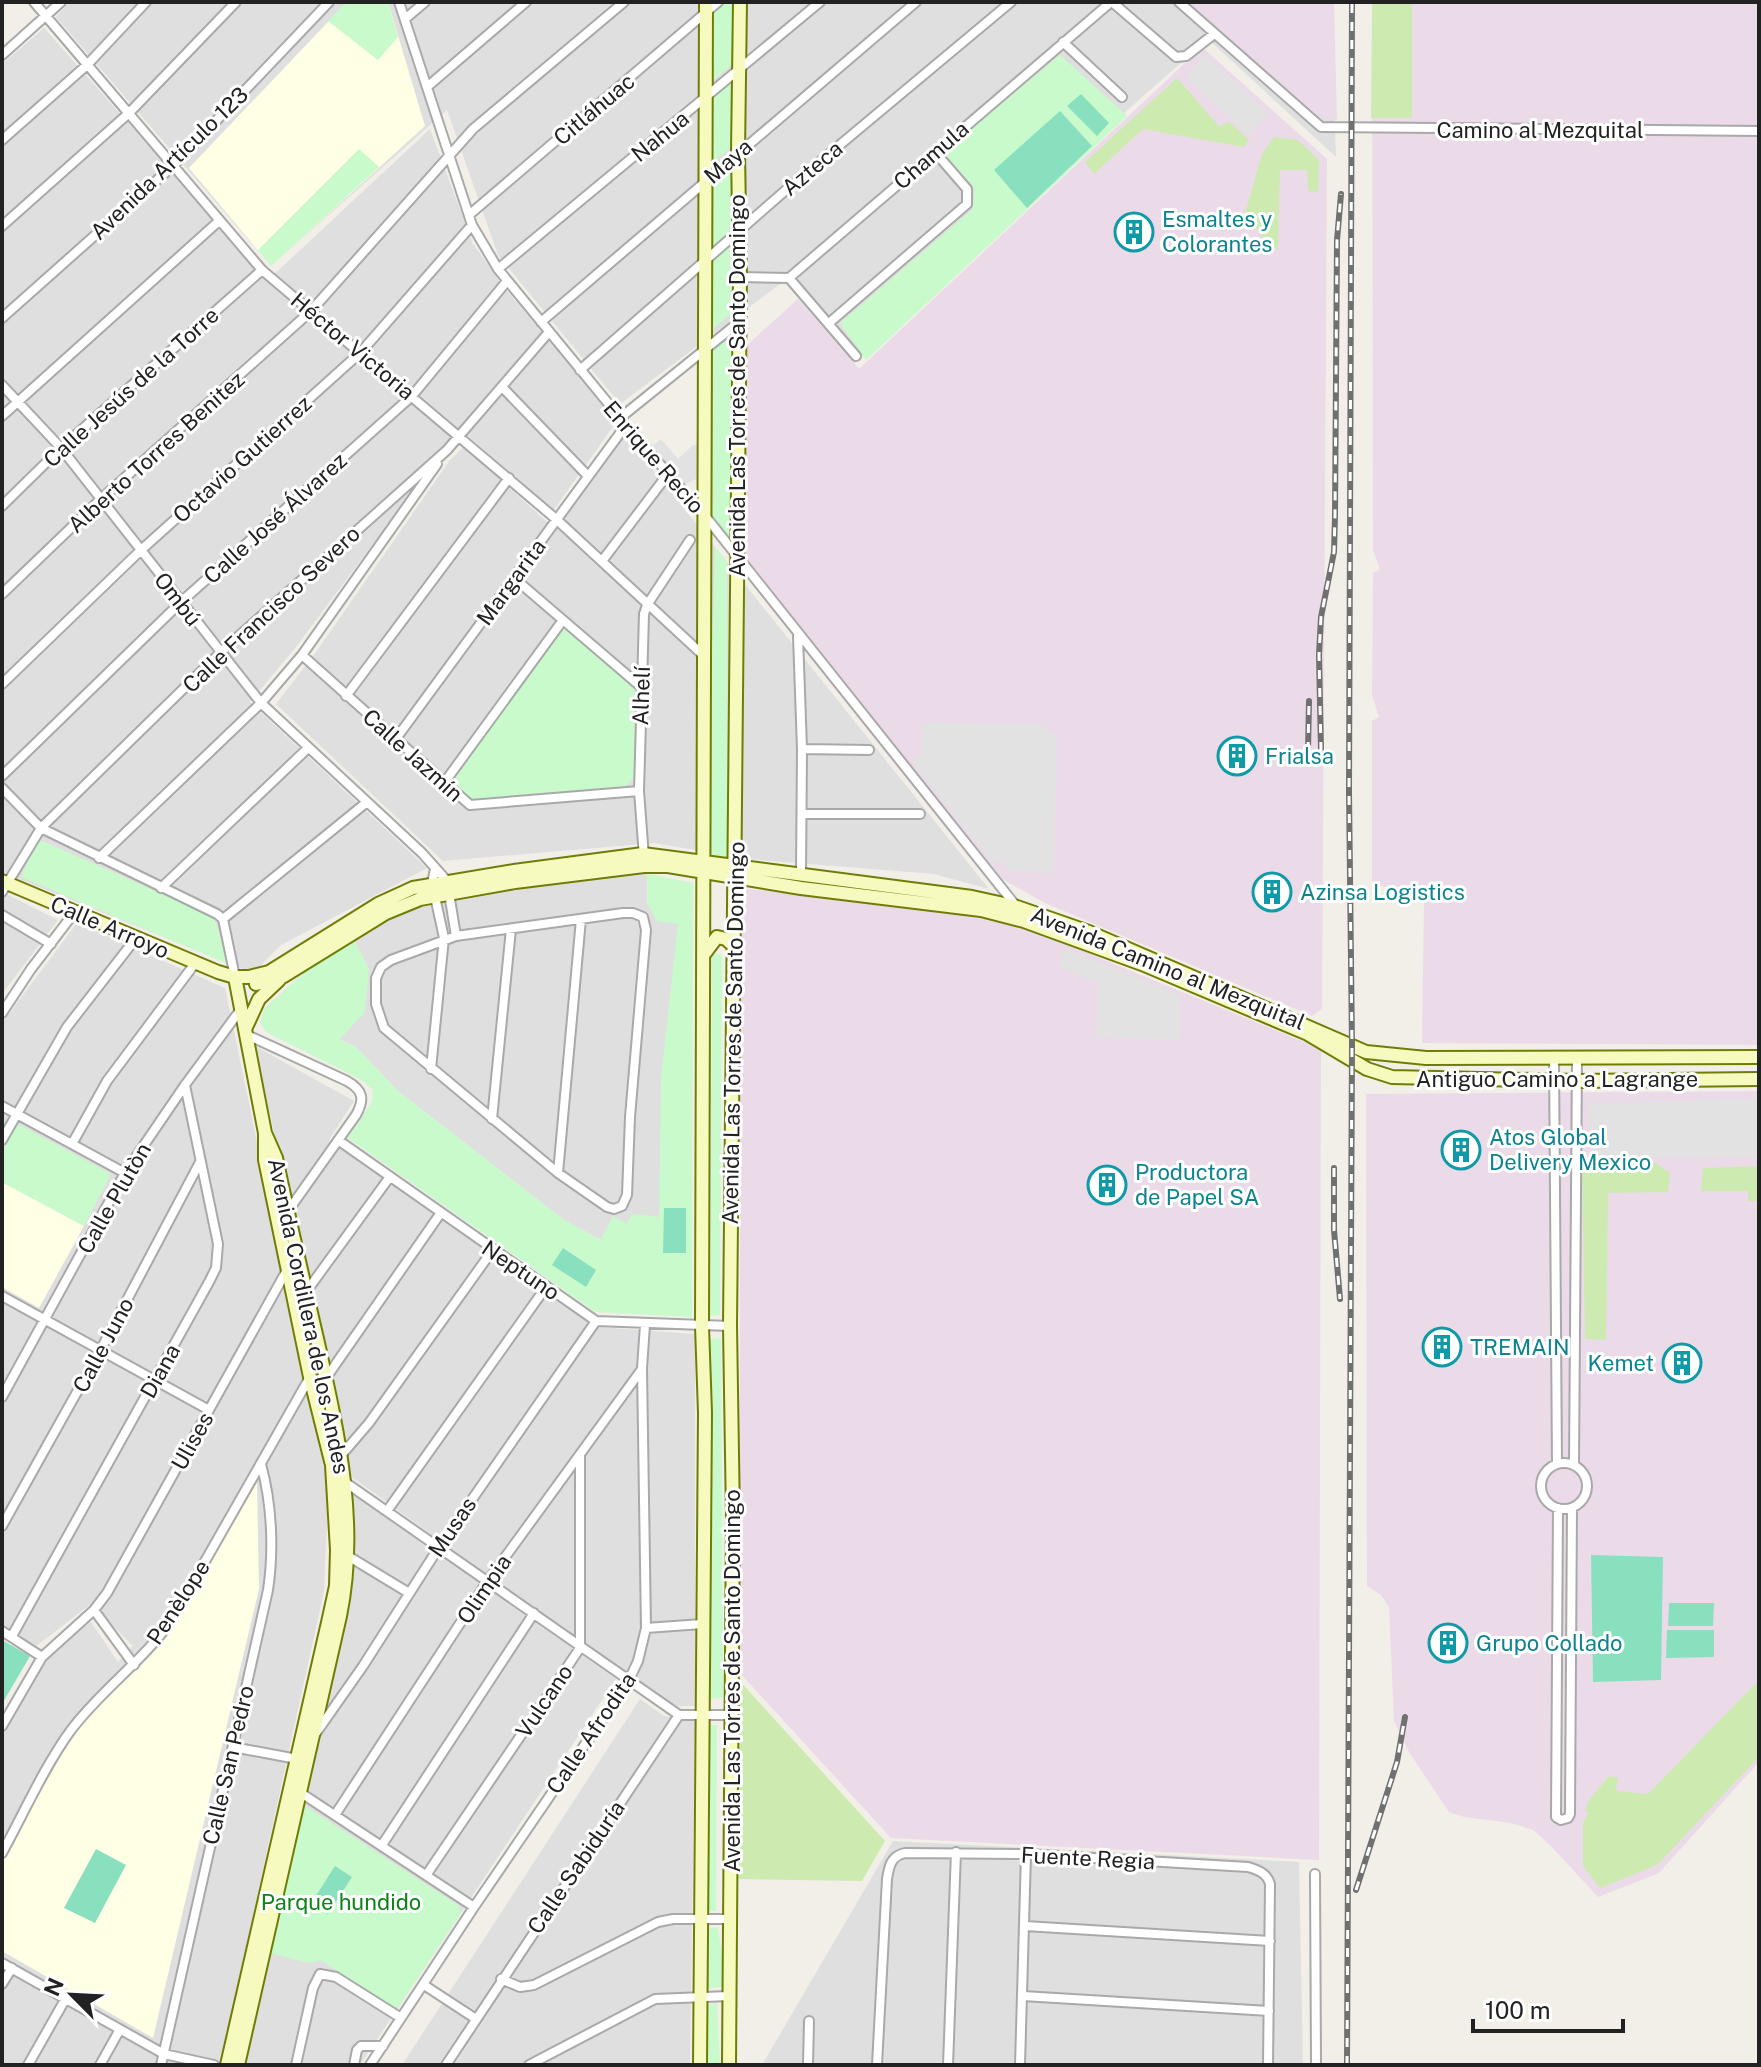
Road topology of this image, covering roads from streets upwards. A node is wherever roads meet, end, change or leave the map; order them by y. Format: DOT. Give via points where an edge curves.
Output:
graph roads {
  1 [pos="34,2"];
  2 [pos="61,2"];
  3 [pos="146,2"];
  4 [pos="236,2"];
  5 [pos="329,2"];
  6 [pos="399,2"];
  7 [pos="425,2"];
  8 [pos="526,2"];
  9 [pos="624,2"];
  10 [pos="718,2"];
  11 [pos="740,2"];
  12 [pos="820,2"];
  13 [pos="916,2"];
  14 [pos="1011,2"];
  15 [pos="1112,2"];
  16 [pos="1179,2"];
  17 [pos="706,7"];
  18 [pos="46,17"];
  19 [pos="405,19"];
  20 [pos="1214,34"];
  21 [pos="1063,42"];
  22 [pos="2,55"];
  23 [pos="87,65"];
  24 [pos="738,72"];
  25 [pos="427,87"];
  26 [pos="1122,97"];
  27 [pos="705,100"];
  28 [pos="129,113"];
  29 [pos="1759,131"];
  30 [pos="2,140"];
  31 [pos="738,152"];
  32 [pos="935,152"];
  33 [pos="448,154"];
  34 [pos="174,165"];
  35 [pos="706,181"];
  36 [pos="469,215"];
  37 [pos="219,221"];
  38 [pos="472,225"];
  39 [pos="2,226"];
  40 [pos="739,233"];
  41 [pos="706,261"];
  42 [pos="498,269"];
  43 [pos="262,270"];
  44 [pos="740,277"];
  45 [pos="789,278"];
  46 [pos="507,281"];
  47 [pos="311,311"];
  48 [pos="2,318"];
  49 [pos="541,322"];
  50 [pos="739,322"];
  51 [pos="829,323"];
  52 [pos="549,332"];
  53 [pos="706,347"];
  54 [pos="361,352"];
  55 [pos="856,356"];
  56 [pos="580,370"];
  57 [pos="2,385"];
  58 [pos="502,387"];
  59 [pos="412,396"];
  60 [pos="18,401"];
  61 [pos="2,416"];
  62 [pos="623,422"];
  63 [pos="460,435"];
  64 [pos="61,448"];
  65 [pos="447,450"];
  66 [pos="668,474"];
  67 [pos="588,476"];
  68 [pos="509,478"];
  69 [pos="101,499"];
  70 [pos="2,506"];
  71 [pos="706,517"];
  72 [pos="556,519"];
  73 [pos="690,540"];
  74 [pos="140,551"];
  75 [pos="736,556"];
  76 [pos="602,561"];
  77 [pos="514,578"];
  78 [pos="2,594"];
  79 [pos="181,602"];
  80 [pos="647,605"];
  81 [pos="563,620"];
  82 [pos="798,633"];
  83 [pos="220,653"];
  84 [pos="302,655"];
  85 [pos="706,658"];
  86 [pos="2,684"];
  87 [pos="640,686"];
  88 [pos="346,696"];
  89 [pos="261,703"];
  90 [pos="395,740"];
  91 [pos="308,748"];
  92 [pos="802,749"];
  93 [pos="869,750"];
  94 [pos="2,776"];
  95 [pos="444,783"];
  96 [pos="2,788"];
  97 [pos="639,791"];
  98 [pos="367,802"];
  99 [pos="802,814"];
  100 [pos="920,814"];
  101 [pos="41,828"];
  102 [pos="99,858"];
  103 [pos="644,860"];
  104 [pos="705,867"];
  105 [pos="435,869"];
  106 [pos="735,872"];
  107 [pos="801,875"];
  108 [pos="4,886"];
  109 [pos="448,886"];
  110 [pos="161,888"];
  111 [pos="433,889"];
  112 [pos="74,913"];
  113 [pos="1017,913"];
  114 [pos="2,915"];
  115 [pos="223,919"];
  116 [pos="581,919"];
  117 [pos="511,929"];
  118 [pos="456,936"];
  119 [pos="136,938"];
  120 [pos="444,938"];
  121 [pos="51,944"];
  122 [pos="734,946"];
  123 [pos="705,953"];
  124 [pos="196,962"];
  125 [pos="215,971"];
  126 [pos="284,976"];
  127 [pos="241,982"];
  128 [pos="2,990"];
  129 [pos="12,996"];
  130 [pos="242,1006"];
  131 [pos="2,1013"];
  132 [pos="246,1032"];
  133 [pos="1358,1049"];
  134 [pos="1554,1057"];
  135 [pos="1577,1057"];
  136 [pos="1759,1057"];
  137 [pos="1426,1058"];
  138 [pos="1358,1065"];
  139 [pos="431,1069"];
  140 [pos="1426,1079"];
  141 [pos="1759,1079"];
  142 [pos="1555,1080"];
  143 [pos="1578,1081"];
  144 [pos="185,1085"];
  145 [pos="2,1106"];
  146 [pos="17,1114"];
  147 [pos="492,1119"];
  148 [pos="265,1133"];
  149 [pos="2,1140"];
  150 [pos="338,1140"];
  151 [pos="72,1144"];
  152 [pos="200,1162"];
  153 [pos="125,1173"];
  154 [pos="558,1173"];
  155 [pos="389,1178"];
  156 [pos="287,1212"];
  157 [pos="440,1214"];
  158 [pos="492,1251"];
  159 [pos="287,1270"];
  160 [pos="546,1287"];
  161 [pos="306,1292"];
  162 [pos="2,1296"];
  163 [pos="45,1319"];
  164 [pos="596,1321"];
  165 [pos="645,1325"];
  166 [pos="702,1326"];
  167 [pos="730,1326"];
  168 [pos="101,1349"];
  169 [pos="1557,1364"];
  170 [pos="1575,1365"];
  171 [pos="642,1368"];
  172 [pos="310,1377"];
  173 [pos="326,1379"];
  174 [pos="156,1380"];
  175 [pos="2,1397"];
  176 [pos="209,1410"];
  177 [pos="580,1455"];
  178 [pos="261,1464"];
  179 [pos="1557,1464"];
  180 [pos="1574,1465"];
  181 [pos="338,1470"];
  182 [pos="1558,1508"];
  183 [pos="1572,1508"];
  184 [pos="387,1511"];
  185 [pos="2,1526"];
  186 [pos="439,1547"];
  187 [pos="348,1556"];
  188 [pos="487,1582"];
  189 [pos="409,1593"];
  190 [pos="94,1610"];
  191 [pos="534,1613"];
  192 [pos="702,1624"];
  193 [pos="646,1628"];
  194 [pos="2,1631"];
  195 [pos="12,1636"];
  196 [pos="580,1648"];
  197 [pos="42,1657"];
  198 [pos="134,1665"];
  199 [pos="629,1680"];
  200 [pos="679,1715"];
  201 [pos="704,1715"];
  202 [pos="732,1715"];
  203 [pos="2,1726"];
  204 [pos="313,1737"];
  205 [pos="233,1747"];
  206 [pos="297,1759"];
  207 [pos="301,1793"];
  208 [pos="335,1815"];
  209 [pos="382,1845"];
  210 [pos="956,1852"];
  211 [pos="2,1853"];
  212 [pos="1026,1854"];
  213 [pos="427,1874"];
  214 [pos="1315,1874"];
  215 [pos="474,1907"];
  216 [pos="701,1918"];
  217 [pos="730,1919"];
  218 [pos="1025,1926"];
  219 [pos="1270,1941"];
  220 [pos="2,1963"];
  221 [pos="12,1968"];
  222 [pos="501,1979"];
  223 [pos="2,1984"];
  224 [pos="424,1985"];
  225 [pos="701,1996"];
  226 [pos="729,1996"];
  227 [pos="1023,1996"];
  228 [pos="66,1998"];
  229 [pos="1269,2011"];
  230 [pos="401,2018"];
  231 [pos="476,2019"];
  232 [pos="809,2021"];
  233 [pos="119,2031"];
  234 [pos="383,2046"];
  235 [pos="164,2054"];
  236 [pos="1268,2063"];
  237 [pos="28,2065"];
  238 [pos="100,2065"];
  239 [pos="161,2065"];
  240 [pos="214,2065"];
  241 [pos="227,2065"];
  242 [pos="238,2065"];
  243 [pos="296,2065"];
  244 [pos="354,2065"];
  245 [pos="370,2065"];
  246 [pos="446,2065"];
  247 [pos="529,2065"];
  248 [pos="700,2065"];
  249 [pos="729,2065"];
  250 [pos="808,2065"];
  251 [pos="877,2065"];
  252 [pos="948,2065"];
  253 [pos="1020,2065"];
  254 [pos="1316,2065"];
  1 -- 18 [label="street, Héctor Victoria"];
  2 -- 18 [label="street"];
  3 -- 23 [label="street"];
  4 -- 28 [label="street"];
  5 -- 34 [label="street, Avenida Artículo 123"];
  6 -- 19 [label="street, Enrique Recio"];
  7 -- 19 [label="street"];
  8 -- 25 [label="street"];
  9 -- 33 [label="street, Alberto Torres Benitez"];
  10 -- 17 [label="street, Citláhuac"];
  11 -- 24 [label="street, Avenida Las Torres de Santo Domingo"];
  12 -- 24 [label="street, Nahua"];
  13 -- 31 [label="street, Maya"];
  14 -- 40 [label="street, Azteca"];
  15 -- 20 [label="street" via="1176,57 1186,56"];
  15 -- 21 [label="street, Chamula"];
  16 -- 20 [label="street"];
  17 -- 27 [label="street, Avenida Las Torres de Santo Domingo"];
  17 -- 36 [label="street, Citláhuac"];
  18 -- 22 [label="street"];
  18 -- 23 [label="street, Héctor Victoria"];
  19 -- 25 [label="street, Enrique Recio"];
  20 -- 29 [label="street, Camino al Mezquital" via="1321,127"];
  21 -- 26 [label="street"];
  21 -- 32 [label="street, Chamula"];
  23 -- 28 [label="street, Héctor Victoria"];
  23 -- 30 [label="street"];
  24 -- 27 [label="street, Nahua"];
  24 -- 31 [label="street, Avenida Las Torres de Santo Domingo"];
  25 -- 33 [label="street, Enrique Recio"];
  27 -- 35 [label="street, Avenida Las Torres de Santo Domingo"];
  27 -- 42 [label="street, Nahua"];
  28 -- 34 [label="street, Héctor Victoria"];
  28 -- 39 [label="street"];
  31 -- 35 [label="street, Maya"];
  31 -- 40 [label="street, Avenida Las Torres de Santo Domingo"];
  32 -- 45 [label="street, Chamula"];
  32 -- 51 [label="street" via="967,189 967,204"];
  33 -- 36 [label="street, Enrique Recio"];
  33 -- 47 [label="street, Alberto Torres Benitez"];
  34 -- 37 [label="street, Héctor Victoria"];
  34 -- 48 [label="street, Avenida Artículo 123"];
  35 -- 41 [label="street, Avenida Las Torres de Santo Domingo"];
  35 -- 49 [label="street, Maya"];
  36 -- 38 [label="street, Enrique Recio"];
  37 -- 43 [label="street, Héctor Victoria"];
  37 -- 60 [label="street"];
  38 -- 42 [label="street, Enrique Recio"];
  38 -- 54 [label="street, Octavio Gutierrez"];
  40 -- 41 [label="street, Azteca"];
  40 -- 44 [label="street, Avenida Las Torres de Santo Domingo"];
  41 -- 53 [label="street, Avenida Las Torres de Santo Domingo"];
  41 -- 56 [label="street, Azteca"];
  42 -- 46 [label="street, Enrique Recio"];
  43 -- 47 [label="street, Héctor Victoria"];
  43 -- 64 [label="street, Calle Jesús de la Torre"];
  44 -- 45 [label="street"];
  44 -- 50 [label="street, Avenida Las Torres de Santo Domingo"];
  45 -- 51 [label="street"];
  46 -- 49 [label="street, Enrique Recio"];
  46 -- 59 [label="street, Calle José Álvarez"];
  47 -- 54 [label="street, Héctor Victoria"];
  47 -- 69 [label="street, Alberto Torres Benitez"];
  49 -- 52 [label="street, Enrique Recio"];
  50 -- 53 [label="street, Margarita"];
  50 -- 75 [label="street, Avenida Las Torres de Santo Domingo"];
  51 -- 55 [label="street"];
  52 -- 56 [label="street, Enrique Recio"];
  52 -- 58 [label="street, Calle Francisco Severo"];
  53 -- 62 [label="street, Margarita"];
  53 -- 71 [label="street, Avenida Las Torres de Santo Domingo"];
  54 -- 59 [label="street, Héctor Victoria"];
  54 -- 74 [label="street, Octavio Gutierrez"];
  56 -- 62 [label="street, Enrique Recio"];
  57 -- 60 [label="street, Ombú"];
  58 -- 63 [label="street, Calle Francisco Severo"];
  58 -- 67 [label="street"];
  59 -- 63 [label="street, Héctor Victoria"];
  59 -- 79 [label="street, Calle José Álvarez"];
  60 -- 61 [label="street"];
  60 -- 64 [label="street, Ombú"];
  62 -- 66 [label="street, Enrique Recio"];
  62 -- 67 [label="street, Margarita"];
  63 -- 65 [label="street, Calle Francisco Severo"];
  63 -- 68 [label="street, Héctor Victoria"];
  64 -- 69 [label="street, Ombú"];
  64 -- 70 [label="street, Calle Jesús de la Torre"];
  65 -- 83 [label="street, Calle Francisco Severo"];
  65 -- 84 [label="street"];
  66 -- 71 [label="street, Enrique Recio"];
  66 -- 76 [label="street"];
  67 -- 72 [label="street, Margarita"];
  68 -- 72 [label="street, Héctor Victoria"];
  68 -- 88 [label="street"];
  69 -- 74 [label="street, Ombú"];
  69 -- 78 [label="street, Alberto Torres Benitez"];
  71 -- 75 [label="street, Enrique Recio"];
  71 -- 85 [label="street, Avenida Las Torres de Santo Domingo"];
  72 -- 76 [label="street, Héctor Victoria"];
  72 -- 77 [label="street, Margarita"];
  73 -- 80 [label="street, Alhelí"];
  74 -- 79 [label="street, Ombú"];
  74 -- 86 [label="street, Octavio Gutierrez"];
  75 -- 82 [label="street, Enrique Recio"];
  75 -- 106 [label="street, Avenida Las Torres de Santo Domingo"];
  76 -- 80 [label="street, Héctor Victoria"];
  77 -- 81 [label="street"];
  77 -- 90 [label="street, Margarita"];
  79 -- 83 [label="street, Ombú"];
  79 -- 94 [label="street, Calle José Álvarez"];
  80 -- 85 [label="street, Héctor Victoria"];
  80 -- 87 [label="street, Alhelí"];
  81 -- 87 [label="street"];
  81 -- 95 [label="street"];
  82 -- 92 [label="street"];
  82 -- 113 [label="street, Enrique Recio"];
  83 -- 89 [label="street, Ombú"];
  83 -- 101 [label="street, Calle Francisco Severo"];
  84 -- 88 [label="street, Calle Jazmín"];
  84 -- 89 [label="street"];
  85 -- 104 [label="street, Avenida Las Torres de Santo Domingo"];
  87 -- 97 [label="street, Alhelí"];
  88 -- 90 [label="street, Calle Jazmín"];
  89 -- 91 [label="street, Ombú"];
  89 -- 102 [label="street"];
  90 -- 95 [label="street, Calle Jazmín"];
  91 -- 98 [label="street, Ombú"];
  91 -- 110 [label="street"];
  92 -- 93 [label="street"];
  92 -- 99 [label="street"];
  95 -- 97 [label="street, Calle Jazmín" via="473,806"];
  96 -- 101 [label="street"];
  97 -- 103 [label="street, Alhelí"];
  98 -- 105 [label="street, Ombú"];
  98 -- 115 [label="street"];
  99 -- 100 [label="street"];
  99 -- 107 [label="street"];
  101 -- 102 [label="street"];
  101 -- 108 [label="street, Calle Francisco Severo"];
  102 -- 110 [label="street"];
  103 -- 104 [label="street, Avenida Camino al Mezquital"];
  103 -- 109 [label="street, Avenida Camino al Mezquital"];
  104 -- 106 [label="street, Avenida Camino al Mezquital"];
  104 -- 123 [label="street, Avenida Las Torres de Santo Domingo"];
  105 -- 109 [label="street, Ombú"];
  105 -- 111 [label="street"];
  106 -- 107 [label="street, Avenida Camino al Mezquital"];
  106 -- 113 [label="street, Avenida Camino al Mezquital"];
  106 -- 122 [label="street, Avenida Las Torres de Santo Domingo"];
  107 -- 113 [label="street, Avenida Camino al Mezquital" via="972,897"];
  108 -- 112 [label="street, Calle Arroyo"];
  109 -- 111 [label="street, Avenida Camino al Mezquital"];
  109 -- 118 [label="street"];
  110 -- 115 [label="street"];
  111 -- 120 [label="street"];
  111 -- 126 [label="street, Avenida Camino al Mezquital"];
  111 -- 127 [label="street, Avenida Camino al Mezquital" via="413,888 378,904 269,972"];
  112 -- 119 [label="street, Calle Arroyo"];
  112 -- 121 [label="street"];
  113 -- 133 [label="street, Avenida Camino al Mezquital" via="1089,932"];
  113 -- 138 [label="street, Avenida Camino al Mezquital" via="1308,1034"];
  114 -- 121 [label="street"];
  115 -- 127 [label="street"];
  116 -- 117 [label="street"];
  116 -- 154 [label="street"];
  116 -- 154 [label="street" via="628,913 643,917 646,930 625,1202 618,1208 603,1205"];
  117 -- 118 [label="street"];
  117 -- 147 [label="street"];
  118 -- 120 [label="street"];
  119 -- 124 [label="street, Calle Arroyo"];
  119 -- 146 [label="street" via="67,1027"];
  120 -- 139 [label="street"];
  120 -- 139 [label="street" via="384,963 376,978 376,1004 384,1028"];
  121 -- 129 [label="street"];
  122 -- 123 [label="street" via="717,937"];
  122 -- 167 [label="street, Avenida Las Torres de Santo Domingo"];
  123 -- 166 [label="street, Avenida Las Torres de Santo Domingo"];
  124 -- 125 [label="street, Calle Arroyo"];
  124 -- 151 [label="street" via="107,1081"];
  125 -- 127 [label="street, Calle Arroyo"];
  125 -- 130 [label="street"];
  126 -- 127 [label="street, Avenida Camino al Mezquital"];
  126 -- 132 [label="street" via="259,999"];
  127 -- 130 [label="street, Avenida Cordillera de los Andes"];
  128 -- 129 [label="street"];
  129 -- 131 [label="street"];
  130 -- 132 [label="street, Avenida Cordillera de los Andes"];
  130 -- 144 [label="street, Calle Plutòn"];
  132 -- 148 [label="street, Avenida Cordillera de los Andes"];
  132 -- 150 [label="street" via="361,1091 362,1105"];
  133 -- 137 [label="street, Antiguo Camino a Lagrange"];
  134 -- 135 [label="street, Antiguo Camino a Lagrange"];
  134 -- 137 [label="street, Antiguo Camino a Lagrange"];
  134 -- 142 [label="street"];
  135 -- 136 [label="street, Antiguo Camino a Lagrange"];
  135 -- 143 [label="street"];
  137 -- 140 [label="street"];
  138 -- 140 [label="street, Antiguo Camino a Lagrange" via="1392,1077"];
  139 -- 147 [label="street"];
  140 -- 142 [label="street, Antiguo Camino a Lagrange"];
  141 -- 143 [label="street, Antiguo Camino a Lagrange"];
  142 -- 143 [label="street, Antiguo Camino a Lagrange"];
  142 -- 169 [label="street"];
  143 -- 170 [label="street"];
  144 -- 152 [label="street, Diana"];
  144 -- 153 [label="street, Calle Plutòn"];
  145 -- 146 [label="street"];
  146 -- 149 [label="street"];
  146 -- 151 [label="street"];
  147 -- 154 [label="street"];
  148 -- 156 [label="street, Avenida Cordillera de los Andes"];
  148 -- 159 [label="street, Avenida Cordillera de los Andes" via="263,1150"];
  150 -- 155 [label="street, Neptuno"];
  150 -- 156 [label="street"];
  151 -- 153 [label="street"];
  152 -- 168 [label="street, Calle Juno"];
  152 -- 174 [label="street, Diana" via="218,1258"];
  153 -- 163 [label="street, Calle Plutòn"];
  155 -- 157 [label="street, Neptuno"];
  155 -- 161 [label="street"];
  156 -- 161 [label="street, Avenida Cordillera de los Andes"];
  157 -- 158 [label="street, Neptuno"];
  157 -- 173 [label="street"];
  158 -- 160 [label="street, Neptuno"];
  158 -- 181 [label="street"];
  159 -- 172 [label="street, Avenida Cordillera de los Andes"];
  159 -- 176 [label="street, Ulises"];
  160 -- 164 [label="street, Neptuno"];
  160 -- 184 [label="street"];
  161 -- 173 [label="street, Avenida Cordillera de los Andes"];
  162 -- 163 [label="street"];
  163 -- 168 [label="street"];
  163 -- 175 [label="street, Calle Plutòn"];
  164 -- 165 [label="street, Neptuno"];
  164 -- 186 [label="street, Musas"];
  165 -- 166 [label="street, Neptuno"];
  165 -- 171 [label="street, Calle Afrodita"];
  166 -- 167 [label="street, Neptuno"];
  166 -- 192 [label="street, Avenida Las Torres de Santo Domingo"];
  167 -- 202 [label="street, Avenida Las Torres de Santo Domingo"];
  168 -- 174 [label="street"];
  168 -- 185 [label="street, Calle Juno"];
  169 -- 170 [label="street"];
  169 -- 179 [label="street"];
  170 -- 180 [label="street"];
  171 -- 177 [label="street, Olimpia"];
  171 -- 193 [label="street, Calle Afrodita"];
  172 -- 178 [label="street, Penèlope"];
  172 -- 181 [label="street, Avenida Cordillera de los Andes"];
  173 -- 181 [label="street, Avenida Cordillera de los Andes"];
  174 -- 176 [label="street"];
  174 -- 195 [label="street, Diana"];
  176 -- 190 [label="street, Ulises"];
  177 -- 188 [label="street, Olimpia"];
  177 -- 196 [label="street, Vulcano"];
  178 -- 198 [label="street, Penèlope" via="171,1621"];
  178 -- 205 [label="street, Calle San Pedro" via="268,1498 270,1574"];
  179 -- 180 [label="street"];
  179 -- 182 [label="street" via="1547,1470 1542,1492"];
  180 -- 183 [label="street" via="1585,1474 1587,1487 1583,1500"];
  181 -- 184 [label="street"];
  181 -- 187 [label="street, Avenida Cordillera de los Andes"];
  181 -- 206 [label="street, Avenida Cordillera de los Andes" via="336,1586"];
  182 -- 183 [label="street"];
  182 -- 183 [label="street" via="1556,1817 1563,1820 1570,1814"];
  184 -- 186 [label="street"];
  186 -- 188 [label="street"];
  186 -- 189 [label="street, Musas"];
  187 -- 189 [label="street"];
  187 -- 204 [label="street, Avenida Cordillera de los Andes"];
  188 -- 191 [label="street"];
  188 -- 208 [label="street, Olimpia"];
  189 -- 204 [label="street, Musas"];
  190 -- 197 [label="street, Ulises"];
  190 -- 198 [label="street"];
  191 -- 196 [label="street"];
  191 -- 209 [label="street"];
  192 -- 193 [label="street"];
  192 -- 201 [label="street, Avenida Las Torres de Santo Domingo"];
  193 -- 199 [label="street, Calle Afrodita"];
  194 -- 195 [label="street"];
  195 -- 197 [label="street"];
  196 -- 199 [label="street"];
  196 -- 213 [label="street, Vulcano"];
  197 -- 203 [label="street, Ulises"];
  198 -- 211 [label="street, Penèlope" via="70,1732"];
  199 -- 200 [label="street"];
  199 -- 215 [label="street, Calle Afrodita"];
  200 -- 201 [label="street"];
  200 -- 222 [label="street, Calle Sabiduría"];
  201 -- 202 [label="street"];
  201 -- 216 [label="street, Avenida Las Torres de Santo Domingo"];
  202 -- 217 [label="street, Avenida Las Torres de Santo Domingo"];
  204 -- 207 [label="street, Avenida Cordillera de los Andes"];
  205 -- 206 [label="street"];
  205 -- 235 [label="street, Calle San Pedro"];
  206 -- 241 [label="street, Avenida Cordillera de los Andes"];
  207 -- 208 [label="street"];
  207 -- 242 [label="street, Avenida Cordillera de los Andes"];
  208 -- 209 [label="street"];
  209 -- 213 [label="street"];
  210 -- 212 [label="street, Fuente Regia"];
  210 -- 251 [label="street, Fuente Regia" via="898,1854 891,1861"];
  210 -- 252 [label="street"];
  212 -- 218 [label="street"];
  212 -- 219 [label="street, Fuente Regia" via="1248,1867 1264,1874 1270,1884"];
  213 -- 215 [label="street"];
  214 -- 254 [label="street"];
  215 -- 224 [label="street, Calle Afrodita"];
  216 -- 217 [label="street"];
  216 -- 222 [label="street" via="658,1922 534,1985 520,1987"];
  216 -- 225 [label="street, Avenida Las Torres de Santo Domingo"];
  217 -- 226 [label="street, Avenida Las Torres de Santo Domingo"];
  218 -- 219 [label="street"];
  218 -- 227 [label="street"];
  219 -- 229 [label="street"];
  220 -- 221 [label="street"];
  221 -- 223 [label="street"];
  221 -- 228 [label="street"];
  222 -- 231 [label="street, Calle Sabiduría"];
  224 -- 230 [label="street, Calle Afrodita"];
  224 -- 231 [label="street"];
  225 -- 226 [label="street"];
  225 -- 247 [label="street" via="655,1999"];
  225 -- 248 [label="street, Avenida Las Torres de Santo Domingo"];
  226 -- 249 [label="street, Avenida Las Torres de Santo Domingo"];
  227 -- 229 [label="street"];
  227 -- 253 [label="street"];
  228 -- 233 [label="street"];
  228 -- 237 [label="street"];
  229 -- 236 [label="street"];
  230 -- 234 [label="street, Calle Afrodita"];
  230 -- 243 [label="street" via="336,1977 320,1974"];
  231 -- 246 [label="street, Calle Sabiduría"];
  232 -- 250 [label="street"];
  233 -- 235 [label="street"];
  233 -- 238 [label="street"];
  234 -- 244 [label="street, Calle Afrodita" via="361,2046"];
  234 -- 245 [label="street, Calle Afrodita"];
  235 -- 239 [label="street, Calle San Pedro"];
  235 -- 240 [label="street"];
}
